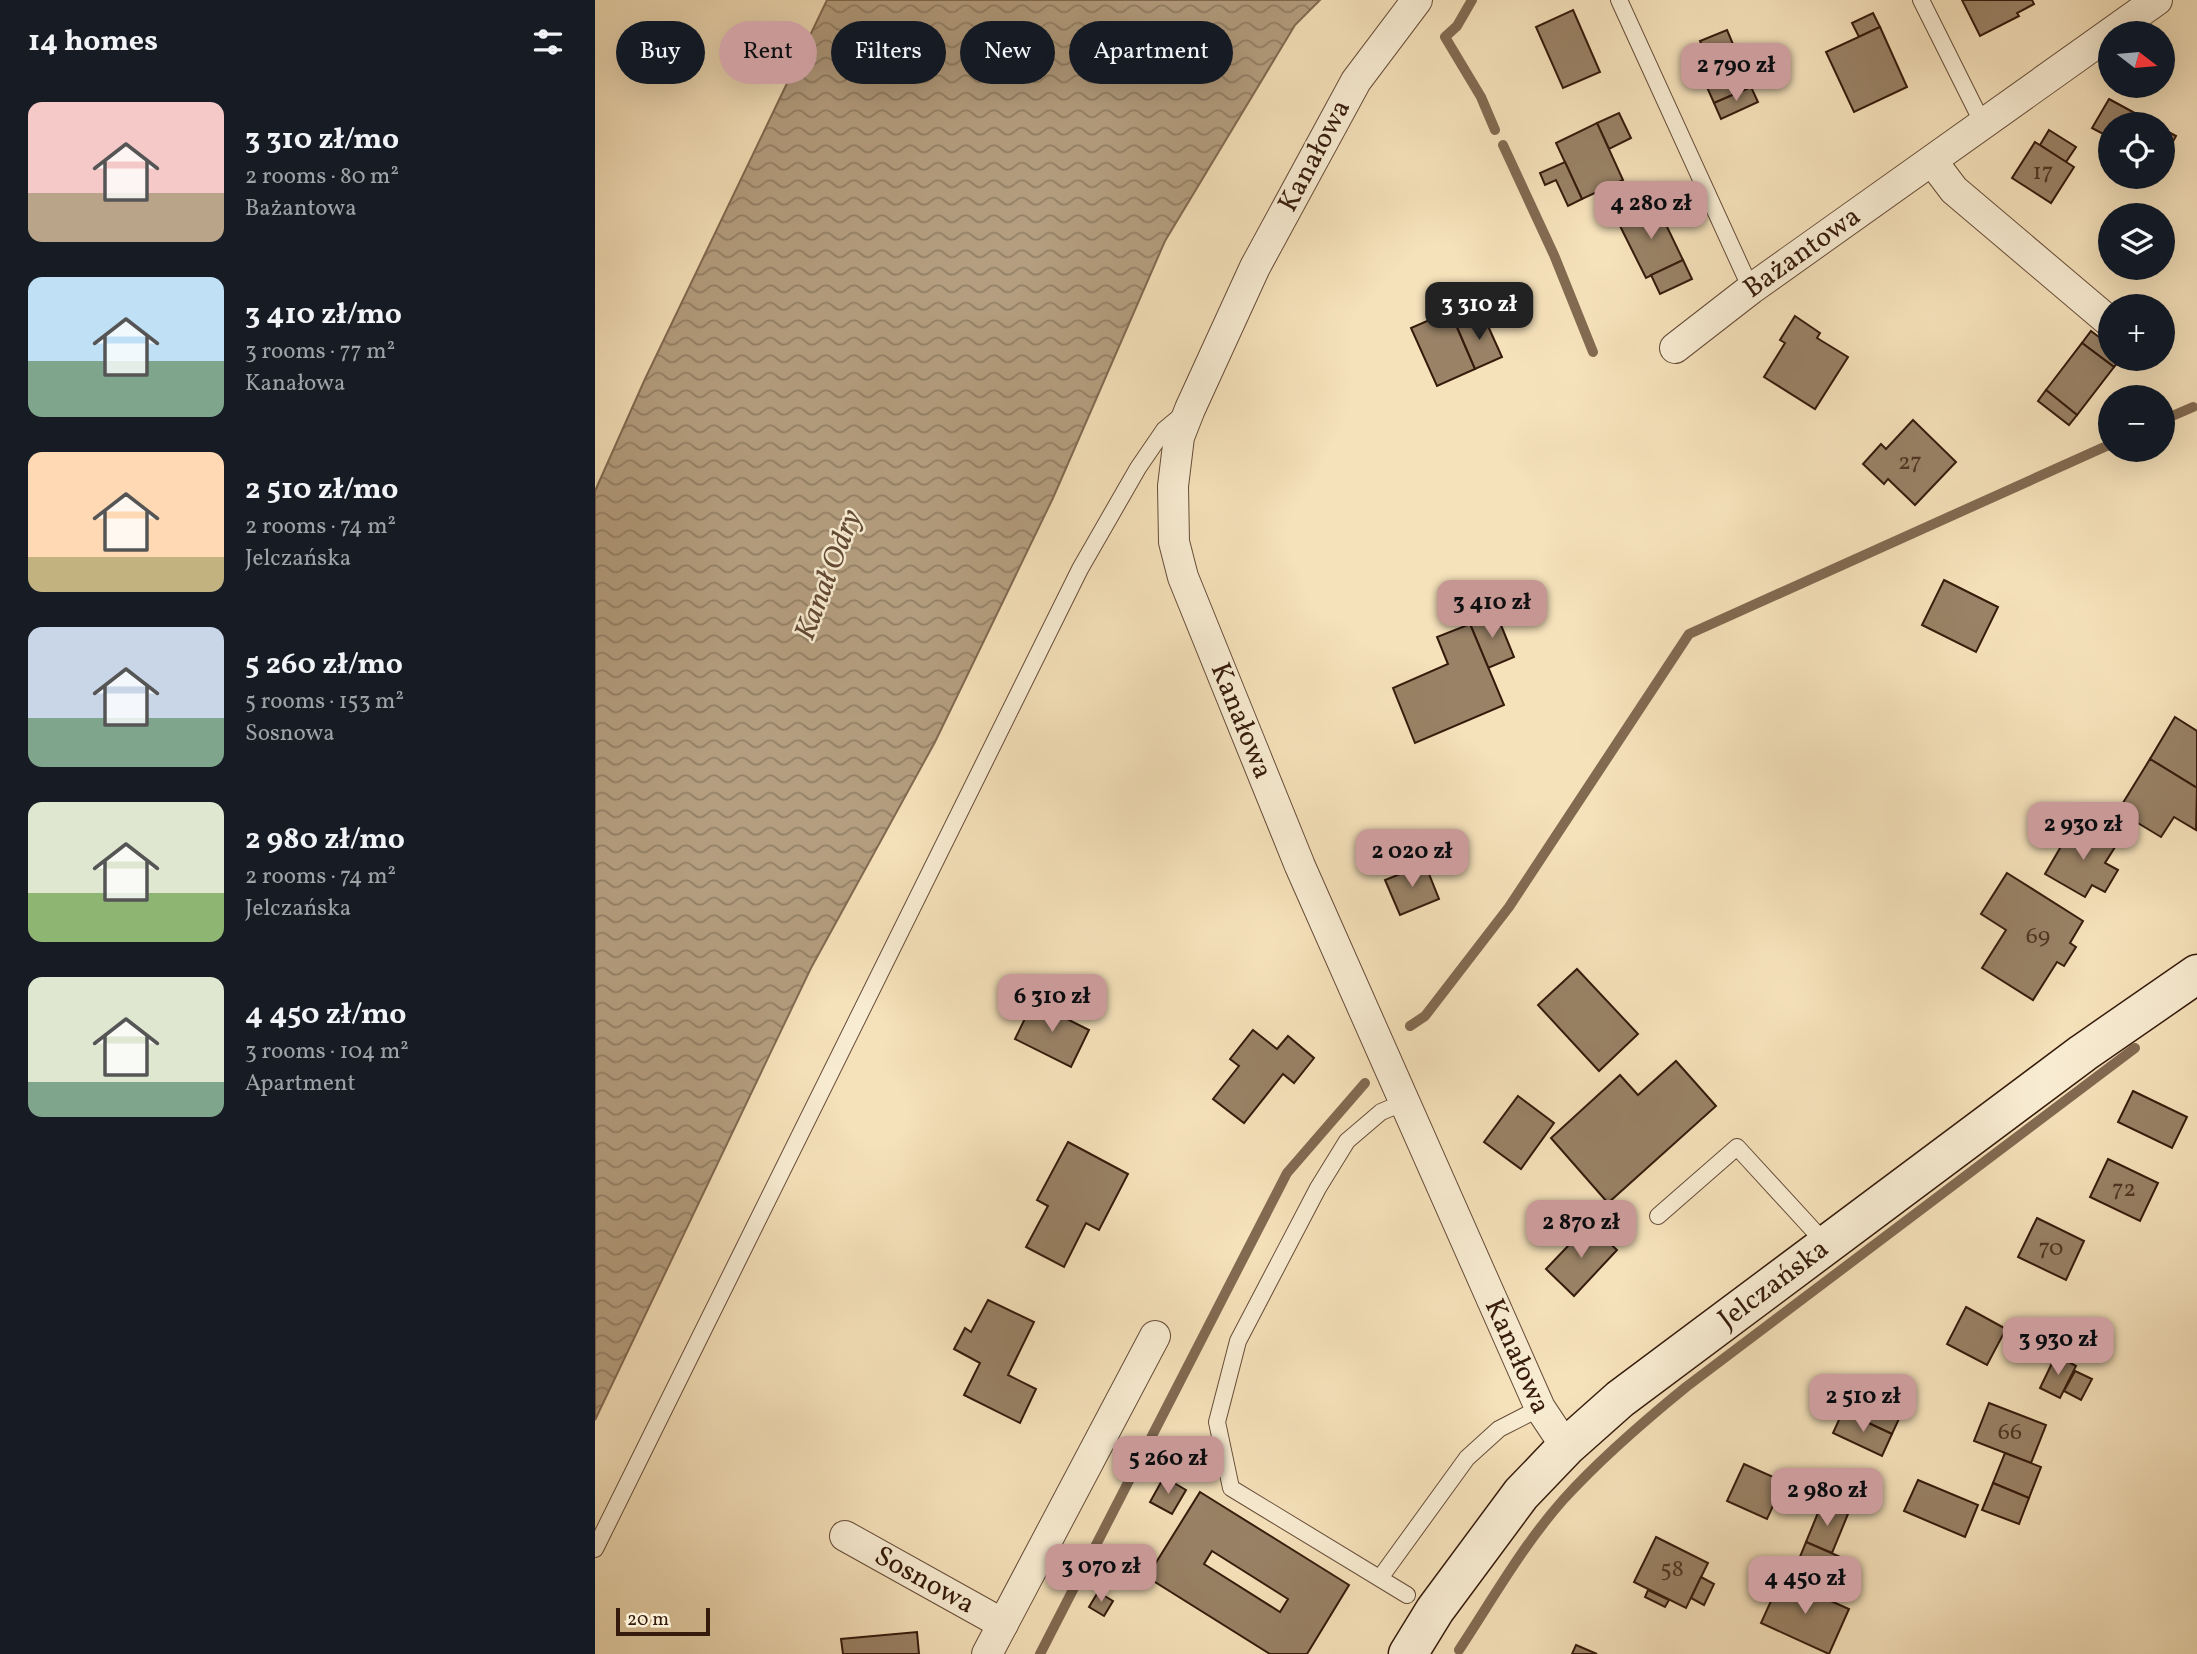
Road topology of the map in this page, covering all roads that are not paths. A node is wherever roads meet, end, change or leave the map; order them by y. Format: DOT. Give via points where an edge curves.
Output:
graph roads {
  1 [pos="1417,0"];
  2 [pos="1619,0"];
  3 [pos="1921,0"];
  4 [pos="2157,0"];
  5 [pos="1983,124"];
  6 [pos="1932,160"];
  7 [pos="1751,289"];
  8 [pos="2098,312"];
  9 [pos="1675,348"];
  10 [pos="1189,409"];
  11 [pos="2197,974"];
  12 [pos="1405,1102"];
  13 [pos="1658,1216"];
  14 [pos="1826,1244"];
  15 [pos="1155,1336"];
  16 [pos="1540,1408"];
  17 [pos="1566,1447"];
  18 [pos="845,1536"];
  19 [pos="595,1549"];
  20 [pos="1380,1578"];
  21 [pos="1407,1595"];
  22 [pos="1003,1623"];
  23 [pos="987,1654"];
  24 [pos="1408,1654"];
  1 -- 10 [label="street, Kanałowa" via="1356,81 1255,267"];
  2 -- 7 [label="lane"];
  3 -- 5 [label="lane"];
  4 -- 5 [label="street, Bażantowa"];
  5 -- 6 [label="street, Bażantowa"];
  6 -- 7 [label="street, Bażantowa"];
  6 -- 8 [label="street" via="1954,190"];
  7 -- 9 [label="street, Bażantowa"];
  10 -- 12 [label="street, Kanałowa" via="1179,436 1173,486 1174,542 1183,577 1300,866"];
  10 -- 19 [label="lane" via="1164,430 1138,468 1080,569"];
  11 -- 14 [label="main road, Jelczańska"];
  12 -- 16 [label="street, Kanałowa"];
  12 -- 20 [label="lane" via="1381,1112 1347,1142 1318,1188 1238,1342 1217,1422 1231,1488"];
  13 -- 14 [label="lane" via="1737,1147"];
  14 -- 17 [label="main road, Jelczańska" via="1620,1399"];
  15 -- 22 [label="street, Sosnowa"];
  16 -- 17 [label="street, Kanałowa"];
  16 -- 20 [label="lane" via="1499,1429 1467,1458"];
  17 -- 24 [label="main road, Jelczańska" via="1521,1494"];
  18 -- 22 [label="street, Sosnowa"];
  20 -- 21 [label="lane"];
  22 -- 23 [label="street, Sosnowa"];
}
